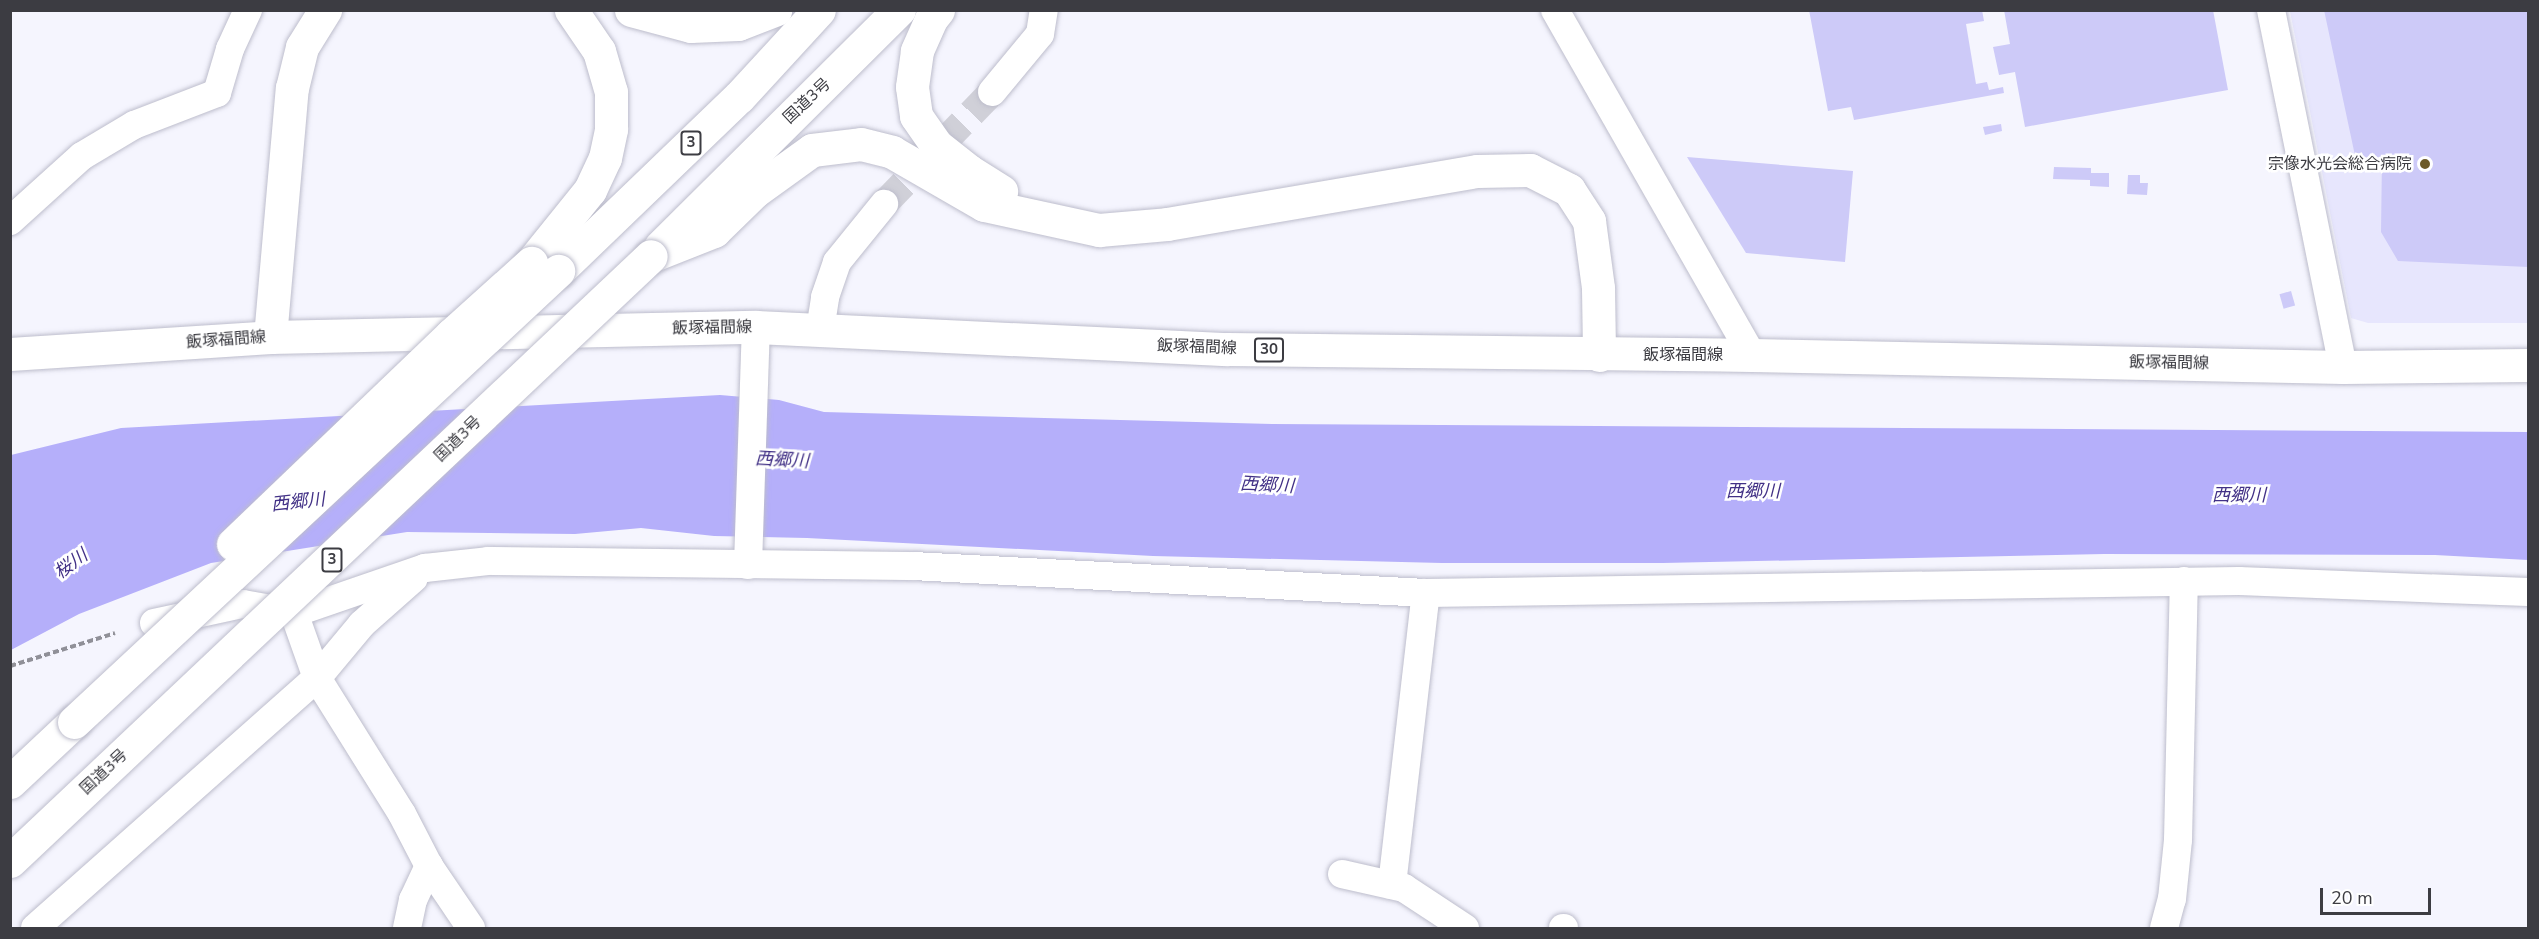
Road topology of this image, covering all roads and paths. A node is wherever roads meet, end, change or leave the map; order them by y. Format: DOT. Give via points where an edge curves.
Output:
graph roads {
  1 [pos="248,10"];
  2 [pos="325,10"];
  3 [pos="571,10"];
  4 [pos="631,10"];
  5 [pos="775,10"];
  6 [pos="819,10"];
  7 [pos="899,10"];
  8 [pos="938,10"];
  9 [pos="1044,10"];
  10 [pos="1555,10"];
  11 [pos="2271,10"];
  12 [pos="992,92"];
  13 [pos="884,204"];
  14 [pos="10,221"];
  15 [pos="1051,221"];
  16 [pos="651,256"];
  17 [pos="544,267"];
  18 [pos="756,327"];
  19 [pos="820,330"];
  20 [pos="270,337"];
  21 [pos="10,354"];
  22 [pos="1599,355"];
  23 [pos="1752,355"];
  24 [pos="2529,365"];
  25 [pos="2343,367"];
  26 [pos="748,565"];
  27 [pos="425,568"];
  28 [pos="2184,581"];
  29 [pos="2529,592"];
  30 [pos="1426,593"];
  31 [pos="294,613"];
  32 [pos="154,623"];
  33 [pos="10,666"];
  34 [pos="317,678"];
  35 [pos="10,782"];
  36 [pos="10,861"];
  37 [pos="429,866"];
  38 [pos="1342,874"];
  39 [pos="1392,885"];
  40 [pos="35,928"];
  41 [pos="407,928"];
  42 [pos="471,928"];
  43 [pos="1465,928"];
  44 [pos="2164,928"];
  1 -- 14 [label="street" via="230,49 217,93 134,125 82,156"];
  2 -- 20 [label="main road" via="302,47 292,88"];
  3 -- 17 [label="main road" via="599,51 611,92 611,129 605,158 590,190"];
  4 -- 5 [label="main road" via="691,26 738,24"];
  6 -- 17 [label="main road, 3" via="739,97"];
  7 -- 16 [label="main road, 国道3号 / 3"];
  8 -- 15 [label="main road" via="917,51 912,87 916,116 936,145 969,171"];
  9 -- 12 [label="street" via="1040,34"];
  10 -- 23 [label="street"];
  11 -- 25 [label="street"];
  13 -- 19 [label="street" via="837,262 825,297"];
  15 -- 16 [label="main road" via="984,205 892,152 861,144 812,150 755,191 714,231"];
  15 -- 22 [label="main road" via="1099,230 1167,224 1477,171 1530,170 1569,190 1589,221 1598,288"];
  16 -- 36 [label="main road, 国道3号 / 3, bridge"];
  17 -- 35 [label="main road, bridge" via="451,335 236,540 74,722"];
  18 -- 19 [label="main road, 飯塚福間線 / 30"];
  18 -- 20 [label="main road, 飯塚福間線 / 30"];
  18 -- 26 [label="street"];
  19 -- 22 [label="main road, 飯塚福間線 / 30" via="1227,349"];
  20 -- 21 [label="main road, 飯塚福間線 / 30"];
  22 -- 23 [label="main road, 飯塚福間線 / 30"];
  23 -- 25 [label="main road, 飯塚福間線 / 30"];
  24 -- 25 [label="main road, 飯塚福間線 / 30"];
  26 -- 27 [label="street" via="488,561"];
  26 -- 30 [label="street" via="913,566"];
  27 -- 31 [label="street"];
  27 -- 34 [label="street" via="362,624"];
  28 -- 29 [label="street"];
  28 -- 30 [label="street"];
  28 -- 44 [label="street" via="2178,840 2172,899"];
  30 -- 39 [label="street"];
  31 -- 32 [label="street" via="243,604"];
  31 -- 34 [label="street"];
  32 -- 33 [label="path"];
  34 -- 37 [label="street" via="402,813"];
  34 -- 40 [label="street"];
  37 -- 41 [label="street" via="413,900"];
  37 -- 42 [label="street"];
  38 -- 39 [label="street"];
  39 -- 43 [label="street" via="1404,888"];
}
